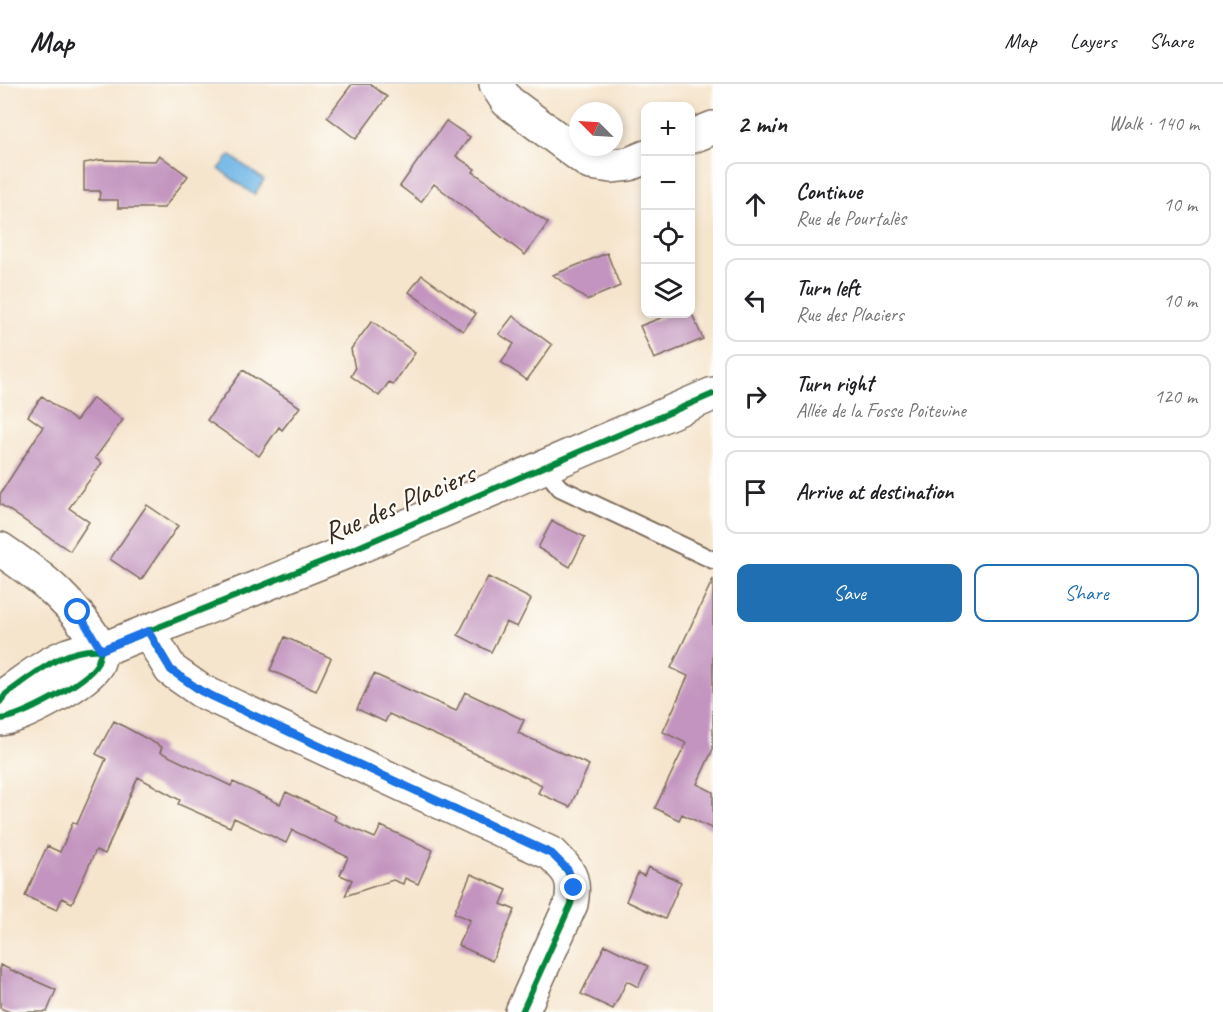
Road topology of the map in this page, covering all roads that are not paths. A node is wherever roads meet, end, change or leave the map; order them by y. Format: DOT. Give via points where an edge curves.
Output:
graph roads {
  1 [pos="496,84"];
  2 [pos="713,128"];
  3 [pos="695,135"];
  4 [pos="641,159"];
  5 [pos="713,394"];
  6 [pos="542,466"];
  7 [pos="0,549"];
  8 [pos="713,560"];
  9 [pos="148,631"];
  10 [pos="101,650"];
  11 [pos="0,702"];
  12 [pos="0,719"];
  13 [pos="522,1012"];
  1 -- 4 [label="street" via="507,101 590,163 611,166"];
  2 -- 3 [label="street"];
  5 -- 6 [label="street, Rue des Placiers"];
  6 -- 8 [label="lane" via="560,488"];
  6 -- 9 [label="street, Rue des Placiers" via="356,548"];
  7 -- 10 [label="street" via="60,592 78,612"];
  9 -- 10 [label="street, Rue des Placiers"];
  9 -- 13 [label="street" via="171,670 201,691 552,854 568,870 574,888 571,904"];
  10 -- 11 [label="street, Rue des Placiers" via="69,653 6,694"];
  10 -- 12 [label="street" via="97,664 86,676 24,712"];
}
